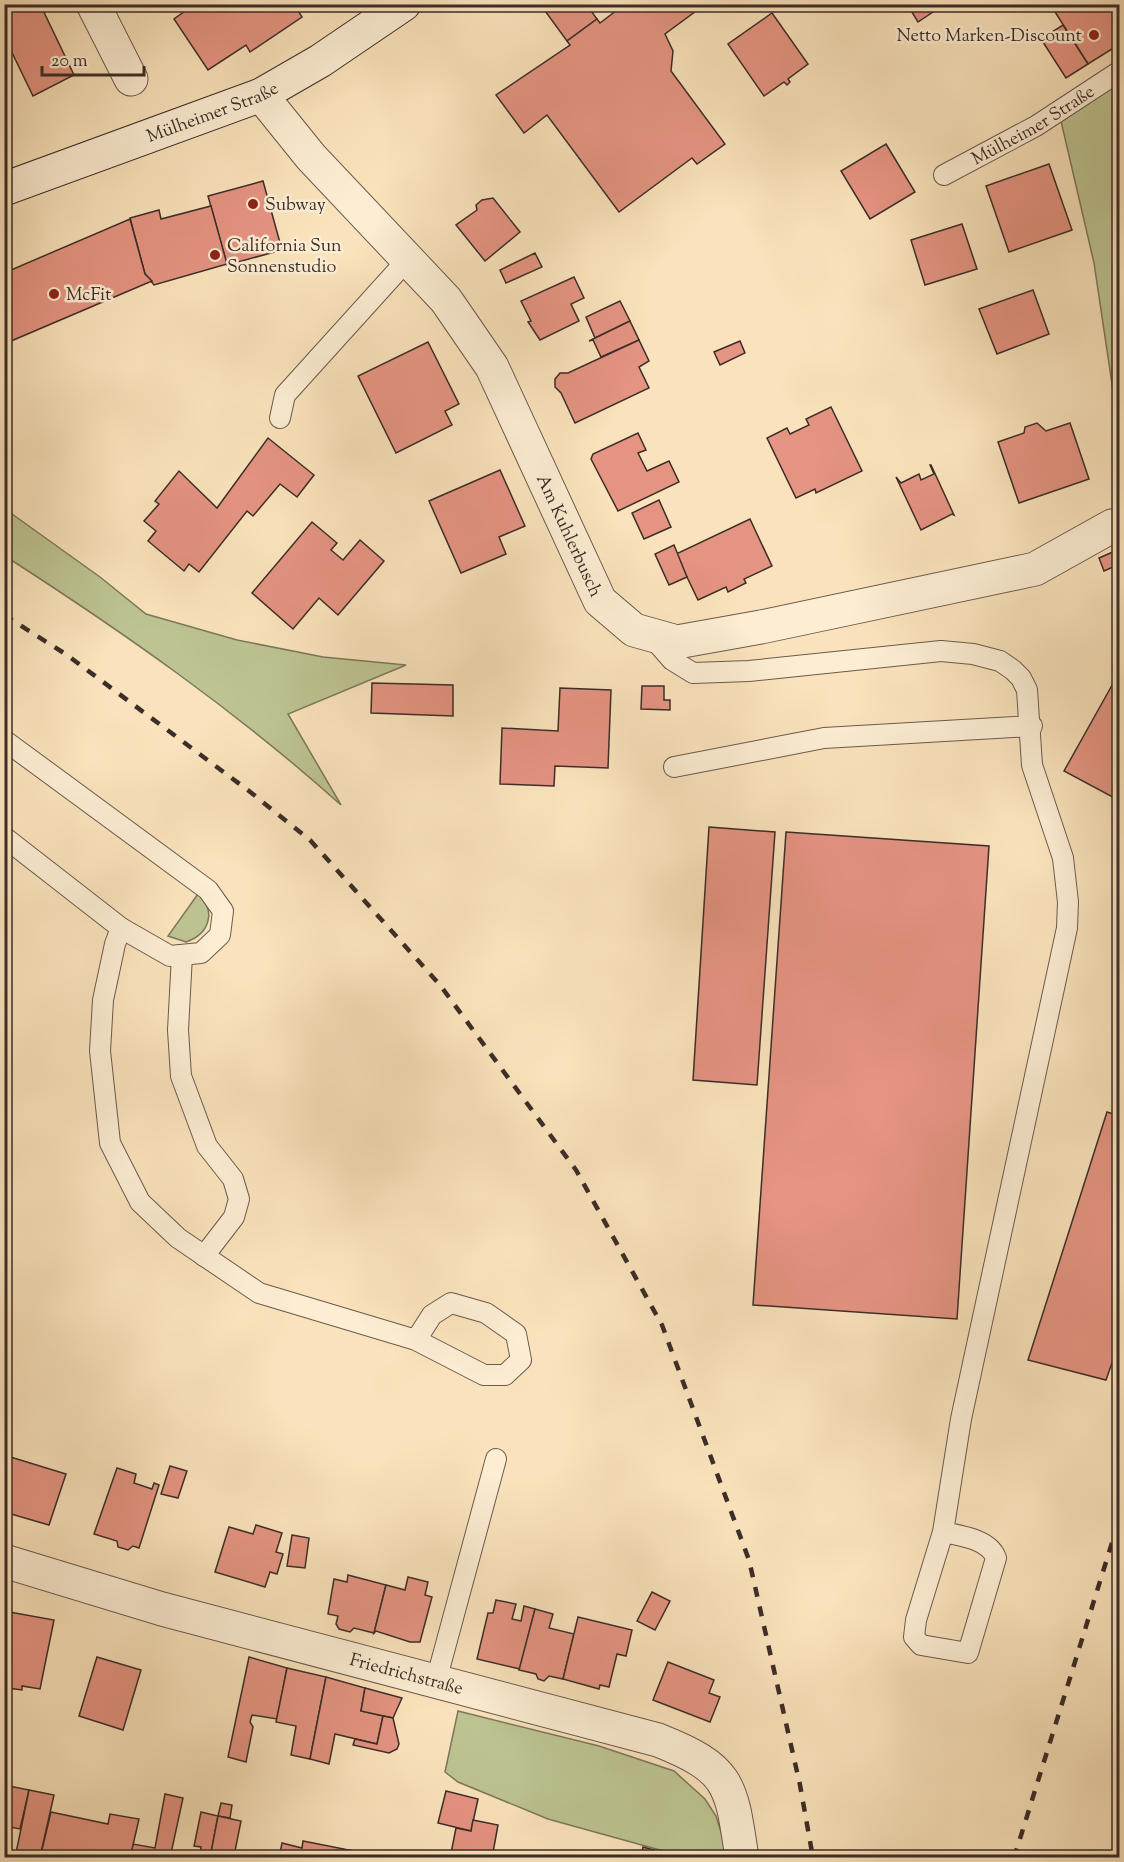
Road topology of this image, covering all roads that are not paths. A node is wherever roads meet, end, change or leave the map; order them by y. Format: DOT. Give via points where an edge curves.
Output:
graph roads {
  1 [pos="93,4"];
  2 [pos="404,4"];
  3 [pos="1119,71"];
  4 [pos="131,79"];
  5 [pos="261,95"];
  6 [pos="944,175"];
  7 [pos="4,189"];
  8 [pos="408,259"];
  9 [pos="280,418"];
  10 [pos="1112,526"];
  11 [pos="650,635"];
  12 [pos="1032,726"];
  13 [pos="4,740"];
  14 [pos="674,766"];
  15 [pos="4,837"];
  16 [pos="121,928"];
  17 [pos="182,955"];
  18 [pos="204,1256"];
  19 [pos="416,1340"];
  20 [pos="496,1459"];
  21 [pos="943,1532"];
  22 [pos="4,1561"];
  23 [pos="436,1681"];
  24 [pos="742,1857"];
  1 -- 4 [label="street"];
  2 -- 5 [label="street, Mülheimer Straße"];
  3 -- 6 [label="lane, Mülheimer Straße" via="1036,126"];
  5 -- 7 [label="street, Mülheimer Straße"];
  5 -- 8 [label="street, Am Kuhlerbusch" via="311,157"];
  8 -- 9 [label="lane" via="285,395"];
  8 -- 11 [label="street, Am Kuhlerbusch" via="446,300 492,367 600,601 634,630"];
  10 -- 11 [label="street, Am Kuhlerbusch" via="1035,569 677,642"];
  11 -- 12 [label="lane" via="678,665 693,673 710,675 902,654 973,654 1000,661 1021,678 1028,690"];
  12 -- 14 [label="lane" via="824,738"];
  12 -- 21 [label="lane" via="1035,776 1063,858 1067,928 961,1419"];
  13 -- 17 [label="lane" via="208,890 223,911 220,935 201,953"];
  15 -- 16 [label="lane"];
  16 -- 17 [label="lane" via="170,956"];
  16 -- 18 [label="lane" via="103,1000 100,1051 110,1143 140,1202 178,1238"];
  17 -- 18 [label="lane" via="178,1030 181,1076 207,1146 233,1179 239,1199 234,1217"];
  18 -- 19 [label="lane" via="259,1293"];
  19 -- 19 [label="lane" via="484,1375 505,1375 521,1360 516,1334 486,1313 451,1303 432,1315"];
  20 -- 23 [label="lane"];
  21 -- 21 [label="lane" via="985,1544 996,1558 968,1653 921,1645 914,1637"];
  22 -- 23 [label="street, Friedrichstraße" via="162,1609"];
  23 -- 24 [label="street, Friedrichstraße" via="658,1740 687,1752 710,1766 725,1784 734,1803"];
}
